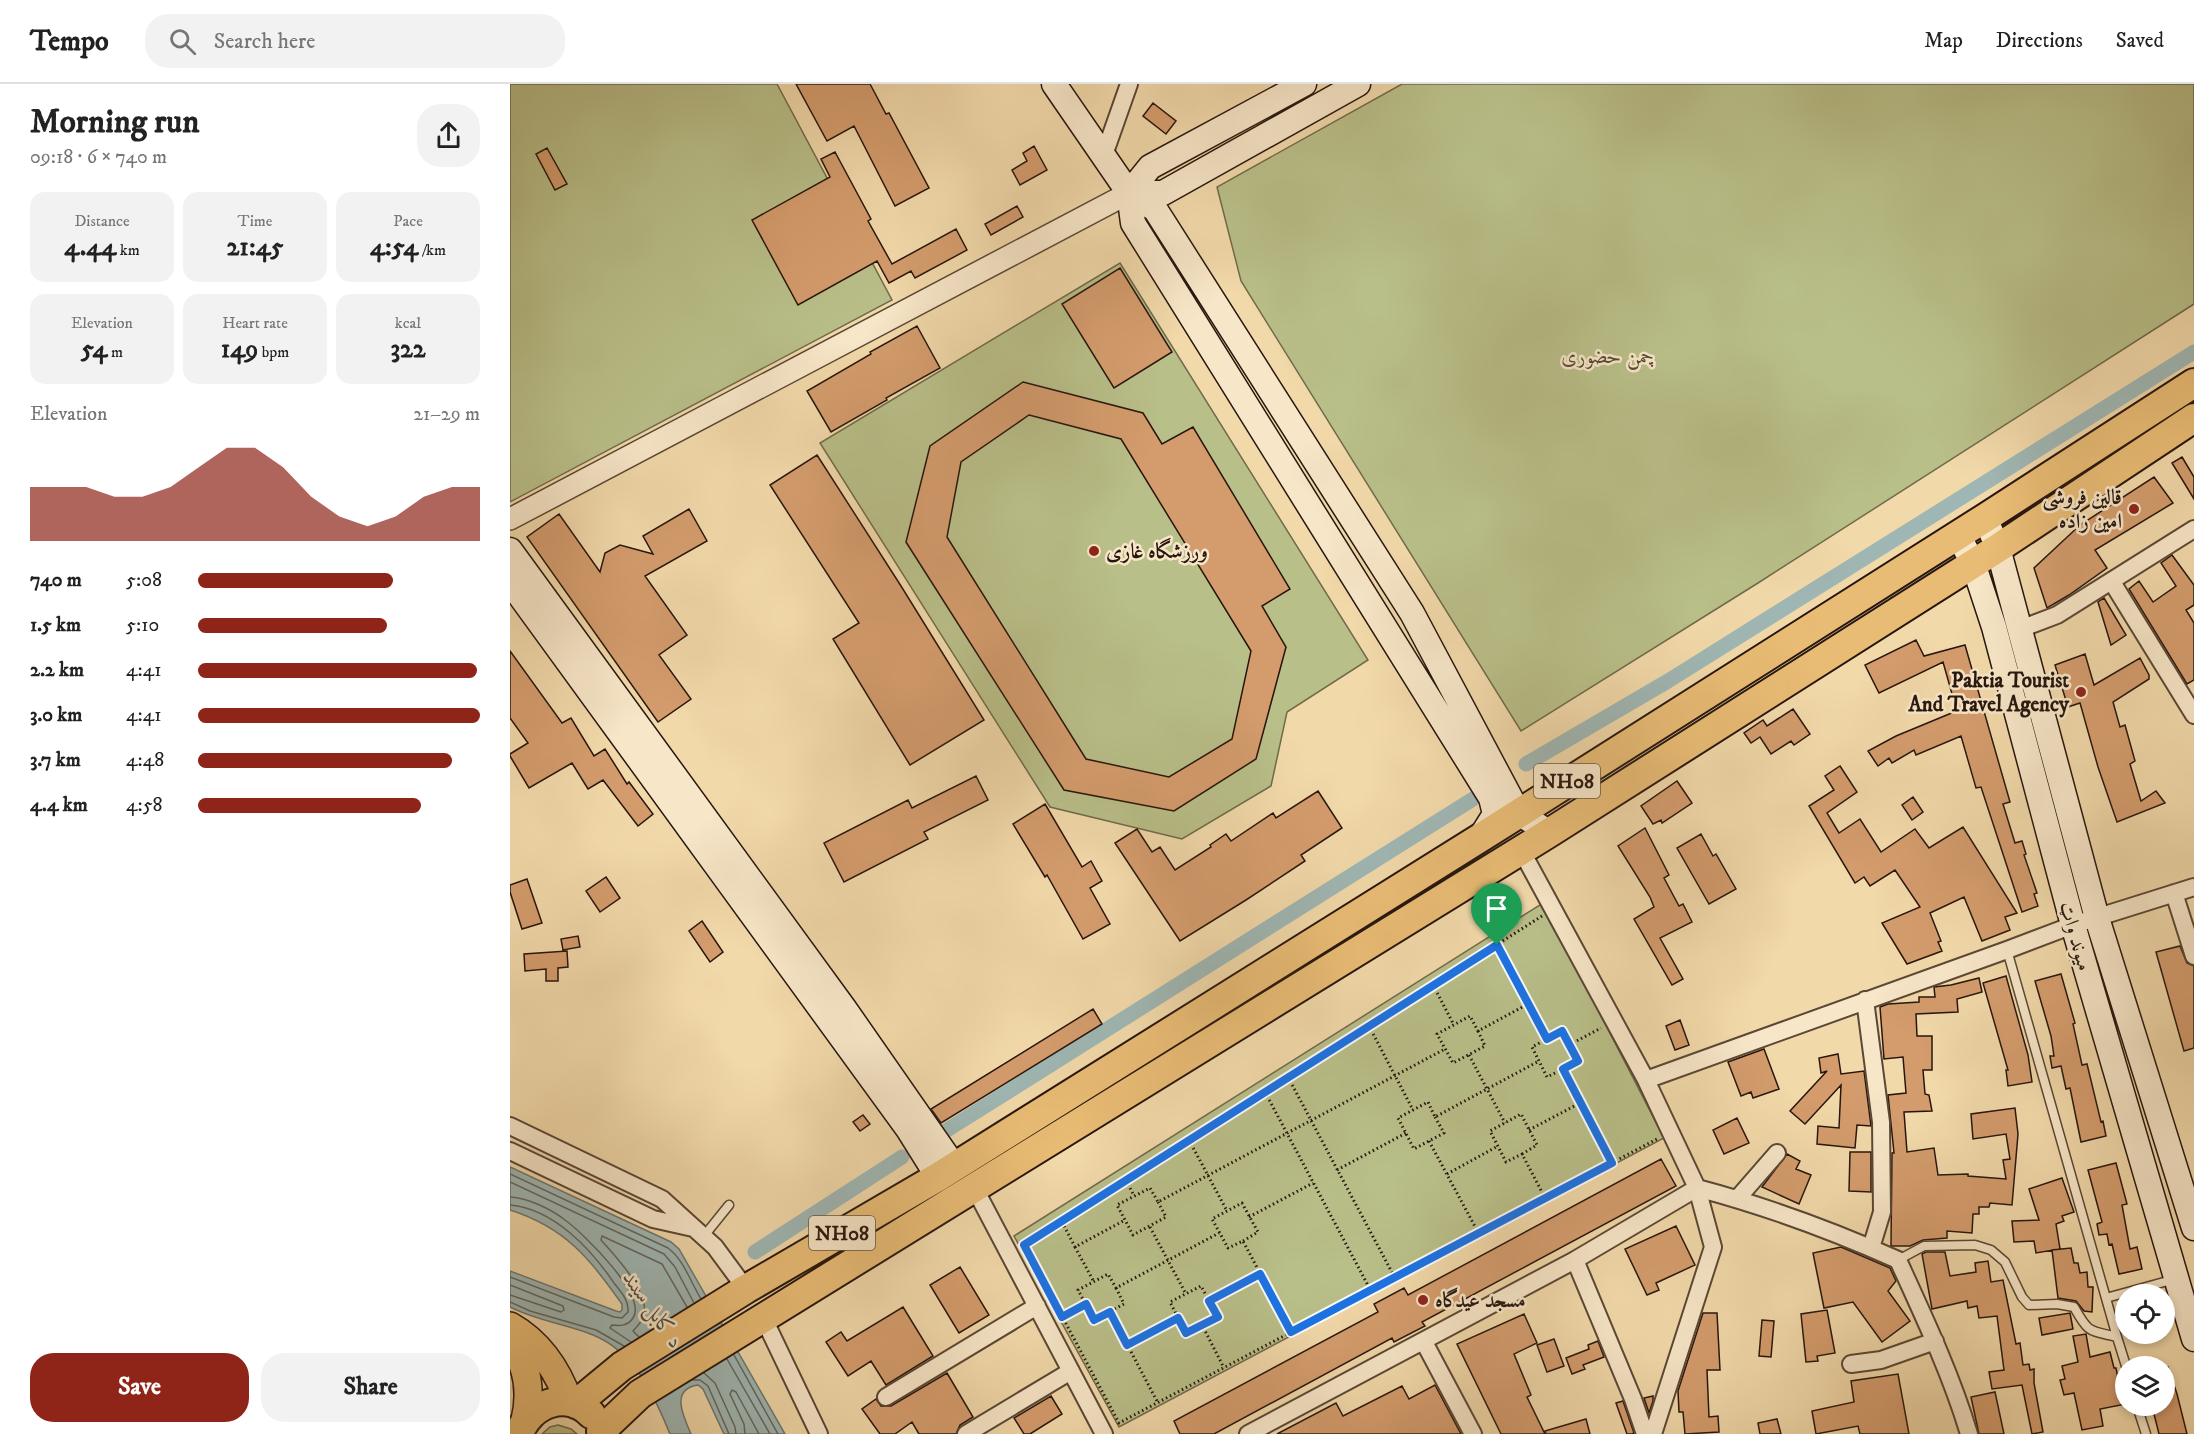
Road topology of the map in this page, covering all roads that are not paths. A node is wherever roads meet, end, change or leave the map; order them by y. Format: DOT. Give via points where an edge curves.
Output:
graph roads {
  1 [pos="1054,84"];
  2 [pos="1129,84"];
  3 [pos="1304,84"];
  4 [pos="1358,84"];
  5 [pos="1104,155"];
  6 [pos="1129,193"];
  7 [pos="2194,383"];
  8 [pos="2194,418"];
  9 [pos="1985,518"];
  10 [pos="510,519"];
  11 [pos="1958,535"];
  12 [pos="2192,536"];
  13 [pos="1998,548"];
  14 [pos="510,550"];
  15 [pos="1973,563"];
  16 [pos="510,582"];
  17 [pos="2112,582"];
  18 [pos="2020,629"];
  19 [pos="2194,715"];
  20 [pos="1518,812"];
  21 [pos="1549,833"];
  22 [pos="1480,838"];
  23 [pos="1521,850"];
  24 [pos="2194,886"];
  25 [pos="2174,893"];
  26 [pos="1378,901"];
  27 [pos="2097,918"];
  28 [pos="1410,921"];
  29 [pos="2073,925"];
  30 [pos="2007,950"];
  31 [pos="2194,956"];
  32 [pos="1865,1000"];
  33 [pos="1646,1080"];
  34 [pos="510,1126"];
  35 [pos="510,1151"];
  36 [pos="1777,1153"];
  37 [pos="946,1172"];
  38 [pos="1697,1188"];
  39 [pos="975,1189"];
  40 [pos="1737,1199"];
  41 [pos="729,1205"];
  42 [pos="2194,1228"];
  43 [pos="699,1232"];
  44 [pos="1871,1248"];
  45 [pos="1575,1260"];
  46 [pos="1898,1260"];
  47 [pos="2175,1279"];
  48 [pos="746,1289"];
  49 [pos="2106,1298"];
  50 [pos="1036,1306"];
  51 [pos="763,1317"];
  52 [pos="510,1326"];
  53 [pos="2115,1330"];
  54 [pos="2115,1337"];
  55 [pos="510,1340"];
  56 [pos="2194,1340"];
  57 [pos="1935,1341"];
  58 [pos="1424,1342"];
  59 [pos="1851,1364"];
  60 [pos="1071,1371"];
  61 [pos="886,1397"];
  62 [pos="573,1403"];
  63 [pos="2140,1416"];
  64 [pos="522,1427"];
  65 [pos="602,1433"];
  66 [pos="819,1434"];
  67 [pos="966,1434"];
  68 [pos="1104,1434"];
  69 [pos="1248,1434"];
  70 [pos="1473,1434"];
  71 [pos="1645,1434"];
  72 [pos="1653,1434"];
  73 [pos="1969,1434"];
  74 [pos="2146,1434"];
  1 -- 5 [label="main road"];
  2 -- 5 [label="street"];
  3 -- 6 [label="main road" via="1150,167"];
  4 -- 6 [label="main road" via="1163,193"];
  5 -- 6 [label="main road"];
  6 -- 10 [label="street"];
  6 -- 20 [label="main road" via="1155,209 1412,613"];
  6 -- 22 [label="main road" via="1133,223 1491,798 1495,814"];
  7 -- 9 [label="highway, NH08"];
  8 -- 13 [label="highway, NH08"];
  9 -- 11 [label="highway, NH08"];
  9 -- 13 [label="main road, میوند واټ"];
  11 -- 15 [label="main road, میوند واټ"];
  11 -- 20 [label="highway, NH08"];
  12 -- 17 [label="street"];
  13 -- 15 [label="highway, NH08"];
  13 -- 18 [label="main road, میوند واټ"];
  14 -- 37 [label="main road" via="837,998"];
  15 -- 21 [label="highway, NH08"];
  15 -- 29 [label="main road, میوند واټ" via="1994,627"];
  16 -- 37 [label="main road" via="894,1109"];
  17 -- 18 [label="street" via="2057,615"];
  17 -- 19 [label="street"];
  18 -- 27 [label="main road, میوند واټ"];
  20 -- 21 [label="main road"];
  20 -- 22 [label="highway, NH08"];
  21 -- 23 [label="highway, NH08"];
  22 -- 26 [label="highway, NH08"];
  23 -- 28 [label="highway, NH08"];
  23 -- 33 [label="street"];
  24 -- 25 [label="street"];
  25 -- 27 [label="street"];
  25 -- 31 [label="street"];
  26 -- 28 [label="highway"];
  26 -- 37 [label="highway, NH08"];
  27 -- 29 [label="street"];
  27 -- 42 [label="main road, میوند واټ"];
  28 -- 39 [label="highway, NH08"];
  29 -- 30 [label="street"];
  29 -- 47 [label="main road, میوند واټ"];
  30 -- 32 [label="street"];
  30 -- 49 [label="lane"];
  32 -- 33 [label="street"];
  32 -- 44 [label="street" via="1881,1122 1882,1212"];
  33 -- 38 [label="street"];
  34 -- 43 [label="street" via="662,1199"];
  35 -- 43 [label="street" via="653,1219"];
  36 -- 40 [label="street"];
  37 -- 48 [label="highway, NH08"];
  38 -- 40 [label="street"];
  38 -- 45 [label="street"];
  38 -- 72 [label="street" via="1713,1247"];
  39 -- 50 [label="street"];
  39 -- 51 [label="highway, NH08"];
  40 -- 44 [label="street"];
  41 -- 43 [label="lane"];
  43 -- 48 [label="street"];
  44 -- 46 [label="street"];
  45 -- 58 [label="street"];
  45 -- 71 [label="street"];
  46 -- 54 [label="lane" via="1924,1246 1975,1245 1991,1250 2004,1262 2029,1305 2074,1307 2091,1332"];
  46 -- 57 [label="street"];
  47 -- 49 [label="lane"];
  47 -- 56 [label="main road, میوند واټ"];
  48 -- 62 [label="highway, NH08" via="622,1366"];
  49 -- 53 [label="lane"];
  50 -- 60 [label="street"];
  50 -- 61 [label="street"];
  51 -- 65 [label="highway, NH08" via="640,1394"];
  51 -- 66 [label="street"];
  52 -- 62 [label="main road" via="542,1353"];
  55 -- 64 [label="main road" via="528,1379 529,1400"];
  57 -- 59 [label="street" via="1881,1360"];
  57 -- 73 [label="street"];
  58 -- 69 [label="street"];
  58 -- 70 [label="street"];
  60 -- 67 [label="street"];
  60 -- 68 [label="street"];
  62 -- 64 [label="highway" via="544,1404 533,1411"];
  62 -- 65 [label="highway, NH08" via="587,1410"];
  63 -- 74 [label="lane"];
}
